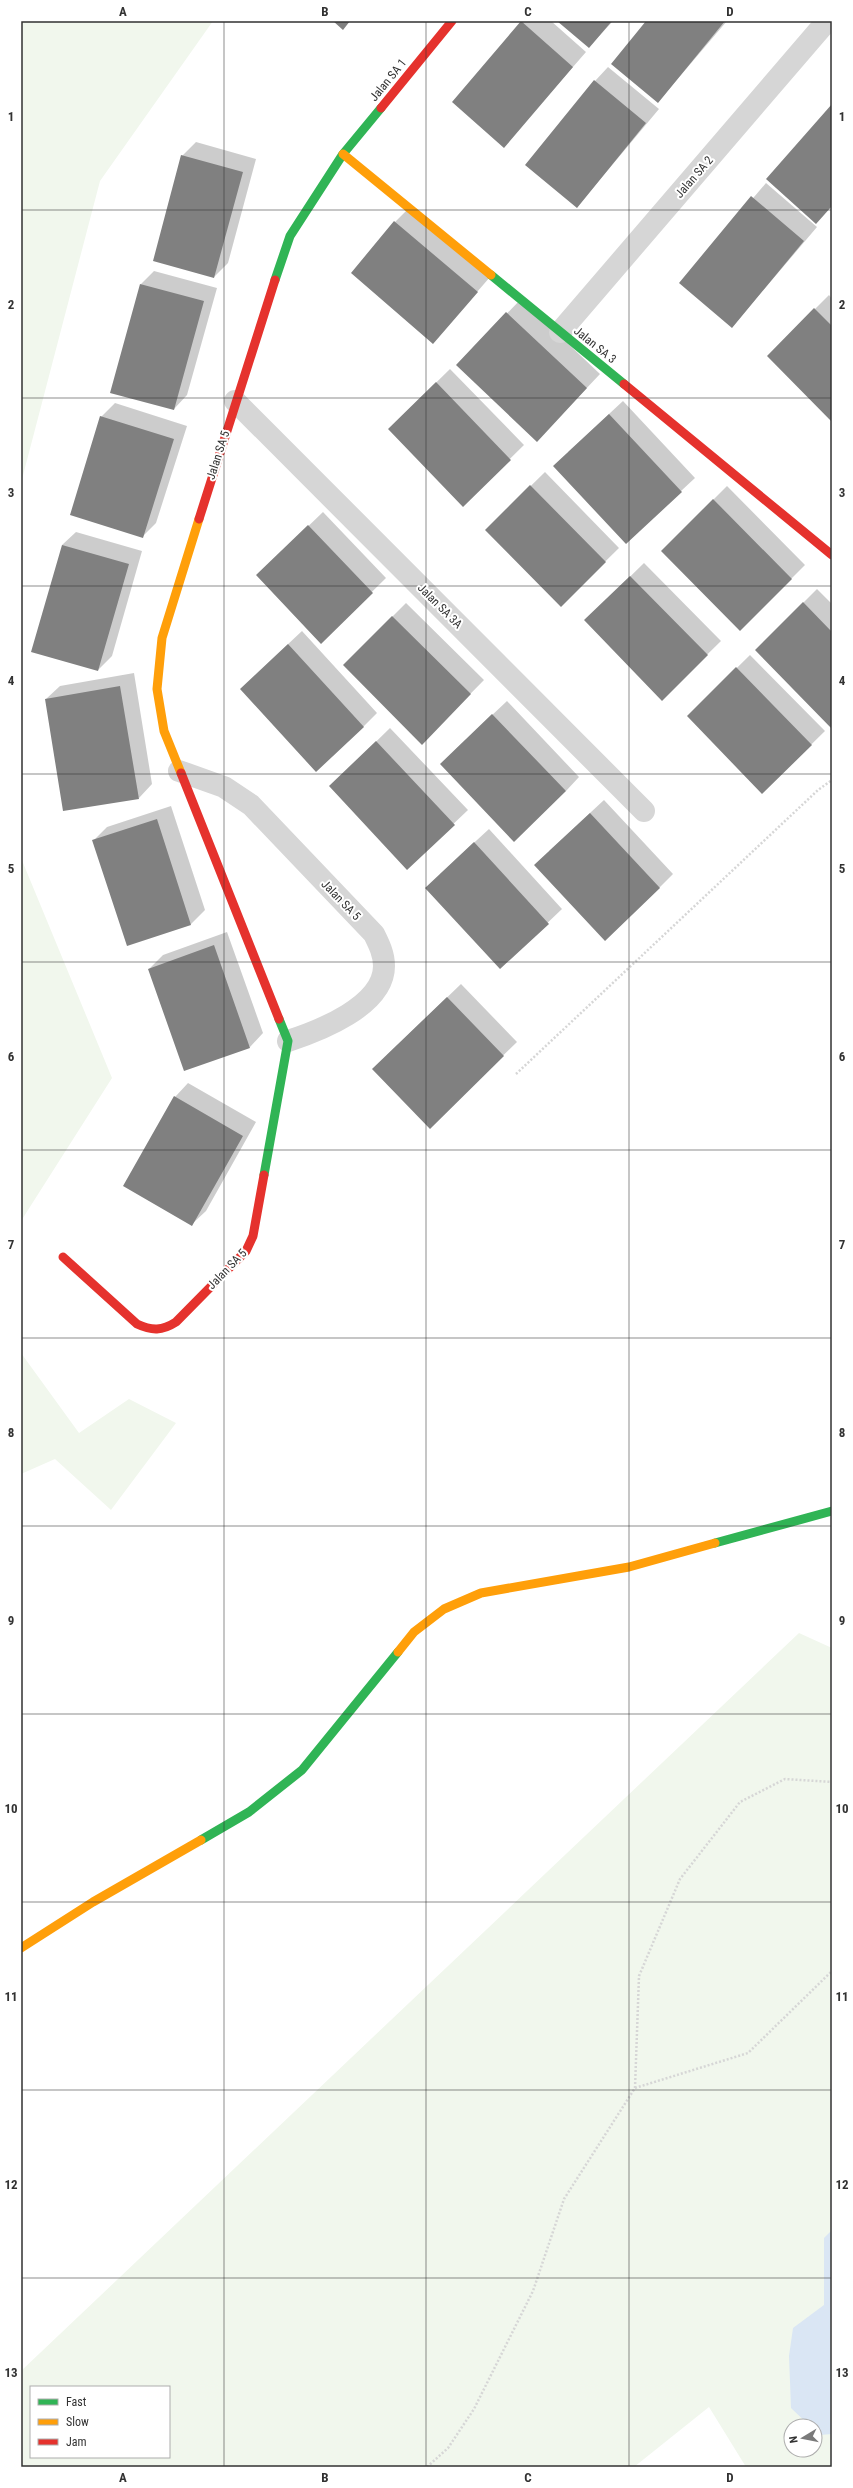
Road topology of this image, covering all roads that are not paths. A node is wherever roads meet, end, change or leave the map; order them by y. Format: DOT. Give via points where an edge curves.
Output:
graph roads {
  1 [pos="452,21"];
  2 [pos="827,21"];
  3 [pos="343,154"];
  4 [pos="560,332"];
  5 [pos="235,401"];
  6 [pos="832,556"];
  7 [pos="179,771"];
  8 [pos="644,811"];
  9 [pos="288,1041"];
  10 [pos="63,1257"];
  11 [pos="832,1511"];
  12 [pos="21,1948"];
  1 -- 3 [label="street, Jalan SA 1"];
  2 -- 4 [label="street, Jalan SA 2"];
  3 -- 4 [label="street, Jalan SA 3"];
  3 -- 5 [label="street, Jalan SA 5" via="290,236"];
  4 -- 6 [label="street, Jalan SA 3"];
  5 -- 7 [label="street, Jalan SA 5" via="162,638 157,689 164,731"];
  5 -- 8 [label="street, Jalan SA 3A"];
  7 -- 9 [label="street, Jalan SA 5"];
  7 -- 9 [label="street, Jalan SA 5" via="224,787 251,805 374,934 381,949 383,972 374,992 340,1021"];
  9 -- 10 [label="street, Jalan SA 5" via="250,1244 176,1322 157,1331 142,1326"];
  11 -- 12 [label="street" via="629,1567 481,1593 444,1609 414,1632 302,1770 249,1812 92,1902"];
}
